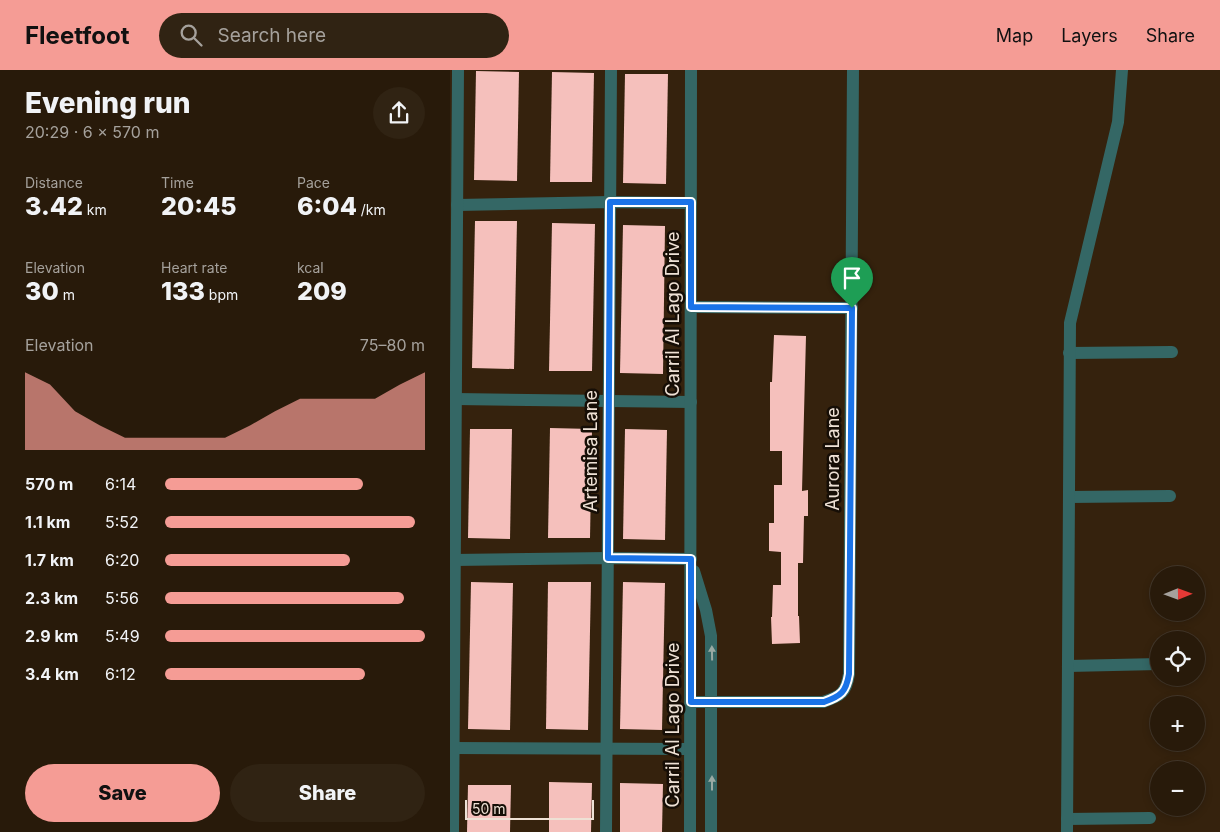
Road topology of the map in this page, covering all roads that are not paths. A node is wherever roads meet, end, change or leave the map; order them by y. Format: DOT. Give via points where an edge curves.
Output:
graph roads {
  1 [pos="458,70"];
  2 [pos="610,70"];
  3 [pos="691,70"];
  4 [pos="853,70"];
  5 [pos="1122,70"];
  6 [pos="610,202"];
  7 [pos="691,202"];
  8 [pos="457,205"];
  9 [pos="691,307"];
  10 [pos="852,308"];
  11 [pos="1172,352"];
  12 [pos="1070,353"];
  13 [pos="456,399"];
  14 [pos="608,402"];
  15 [pos="691,402"];
  16 [pos="1170,496"];
  17 [pos="1069,497"];
  18 [pos="608,558"];
  19 [pos="691,559"];
  20 [pos="454,560"];
  21 [pos="1150,664"];
  22 [pos="1068,666"];
  23 [pos="691,702"];
  24 [pos="712,702"];
  25 [pos="452,748"];
  26 [pos="606,749"];
  27 [pos="690,749"];
  28 [pos="1150,818"];
  29 [pos="1067,826"];
  30 [pos="452,832"];
  31 [pos="606,832"];
  32 [pos="690,832"];
  33 [pos="711,832"];
  1 -- 8 [label="street"];
  2 -- 6 [label="street, Artemisa Lane"];
  3 -- 7 [label="street, Carril Al Lago Drive"];
  4 -- 10 [label="street, Aurora Lane"];
  5 -- 12 [label="street" via="1118,122 1070,324"];
  6 -- 7 [label="street"];
  6 -- 8 [label="street"];
  6 -- 14 [label="street, Artemisa Lane"];
  7 -- 9 [label="street, Carril Al Lago Drive"];
  8 -- 13 [label="street"];
  9 -- 10 [label="street"];
  9 -- 15 [label="street, Carril Al Lago Drive"];
  10 -- 24 [label="street, Aurora Lane" via="847,686 842,693 824,702"];
  11 -- 12 [label="street"];
  12 -- 17 [label="street"];
  13 -- 14 [label="street"];
  13 -- 20 [label="street"];
  14 -- 15 [label="street"];
  14 -- 18 [label="street, Artemisa Lane"];
  15 -- 19 [label="street, Carril Al Lago Drive"];
  16 -- 17 [label="street"];
  17 -- 22 [label="street"];
  18 -- 19 [label="street"];
  18 -- 20 [label="street"];
  18 -- 26 [label="street, Artemisa Lane"];
  19 -- 23 [label="street, Carril Al Lago Drive"];
  24 -- 19 [label="street, Carril Al Lago Drive, one-way" via="712,636"];
  20 -- 25 [label="street"];
  21 -- 22 [label="street"];
  22 -- 29 [label="street"];
  23 -- 24 [label="street, Aurora Lane"];
  23 -- 27 [label="street, Carril Al Lago Drive"];
  33 -- 24 [label="street, Carril Al Lago Drive, one-way"];
  25 -- 26 [label="street"];
  25 -- 30 [label="street"];
  26 -- 27 [label="street"];
  26 -- 31 [label="street, Artemisa Lane"];
  27 -- 32 [label="street, Carril Al Lago Drive"];
  28 -- 29 [label="street"];
}
